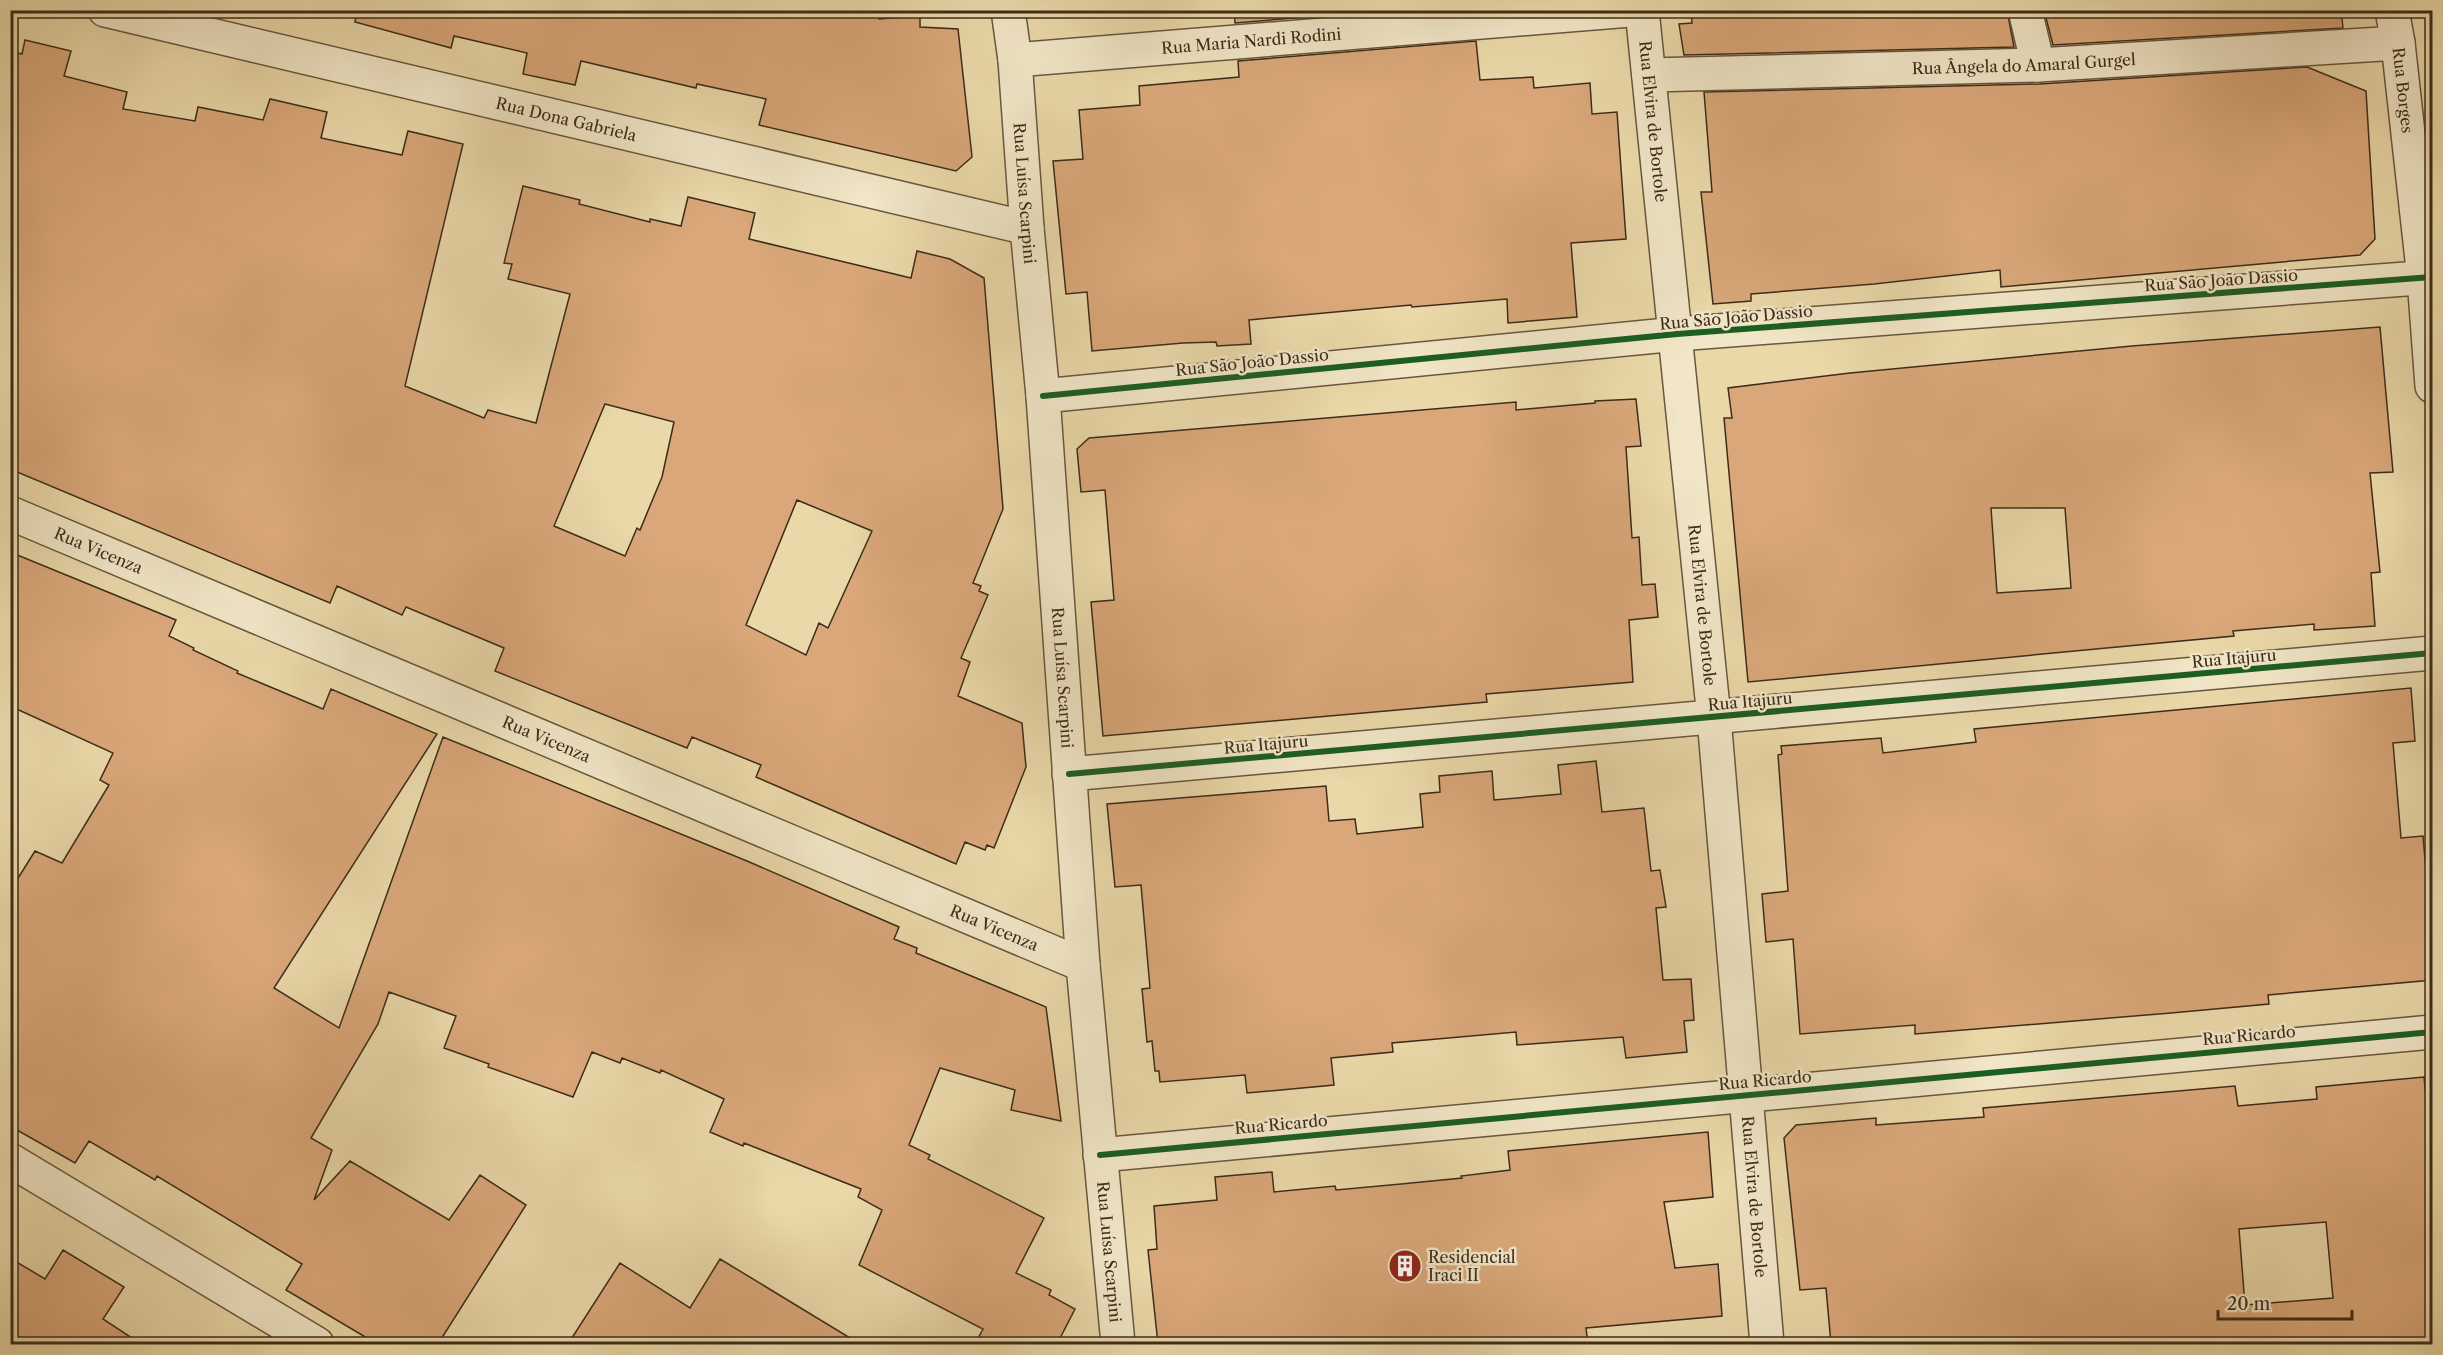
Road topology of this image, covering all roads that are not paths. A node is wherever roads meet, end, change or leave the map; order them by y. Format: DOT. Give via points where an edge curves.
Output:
graph roads {
  1 [pos="105,10"];
  2 [pos="1008,10"];
  3 [pos="1630,10"];
  4 [pos="1642,10"];
  5 [pos="2025,10"];
  6 [pos="2392,10"];
  7 [pos="2398,43"];
  8 [pos="1015,60"];
  9 [pos="2038,65"];
  10 [pos="1649,75"];
  11 [pos="1027,228"];
  12 [pos="2428,277"];
  13 [pos="1677,334"];
  14 [pos="2433,386"];
  15 [pos="1043,396"];
  16 [pos="10,513"];
  17 [pos="2433,653"];
  18 [pos="1714,718"];
  19 [pos="1069,774"];
  20 [pos="1083,965"];
  21 [pos="2433,1032"];
  22 [pos="1745,1095"];
  23 [pos="1100,1155"];
  24 [pos="10,1160"];
  25 [pos="317,1344"];
  26 [pos="1118,1344"];
  27 [pos="1767,1344"];
  1 -- 11 [label="street, Rua Dona Gabriela"];
  2 -- 8 [label="street, Rua Luísa Scarpini"];
  3 -- 8 [label="street, Rua Maria Nardi Rodini"];
  4 -- 10 [label="street, Rua Elvira de Bortole"];
  5 -- 9 [label="street"];
  6 -- 7 [label="street, Rua Borges"];
  7 -- 9 [label="street, Rua Ângela do Amaral Gurgel"];
  7 -- 12 [label="street, Rua Borges"];
  8 -- 11 [label="street, Rua Luísa Scarpini"];
  9 -- 10 [label="street, Rua Ângela do Amaral Gurgel"];
  10 -- 13 [label="street, Rua Elvira de Bortole"];
  11 -- 15 [label="street, Rua Luísa Scarpini"];
  12 -- 13 [label="street, Rua São João Dassio"];
  12 -- 14 [label="street, Rua Borges"];
  13 -- 15 [label="street, Rua São João Dassio"];
  13 -- 18 [label="street, Rua Elvira de Bortole"];
  15 -- 19 [label="street, Rua Luísa Scarpini"];
  16 -- 20 [label="street, Rua Vicenza"];
  17 -- 18 [label="street, Rua Itajuru"];
  18 -- 19 [label="street, Rua Itajuru"];
  18 -- 22 [label="street, Rua Elvira de Bortole"];
  19 -- 20 [label="street, Rua Luísa Scarpini"];
  20 -- 23 [label="street, Rua Luísa Scarpini"];
  21 -- 22 [label="street, Rua Ricardo"];
  22 -- 23 [label="street, Rua Ricardo"];
  22 -- 27 [label="street, Rua Elvira de Bortole"];
  23 -- 26 [label="street, Rua Luísa Scarpini"];
  24 -- 25 [label="street"];
}
